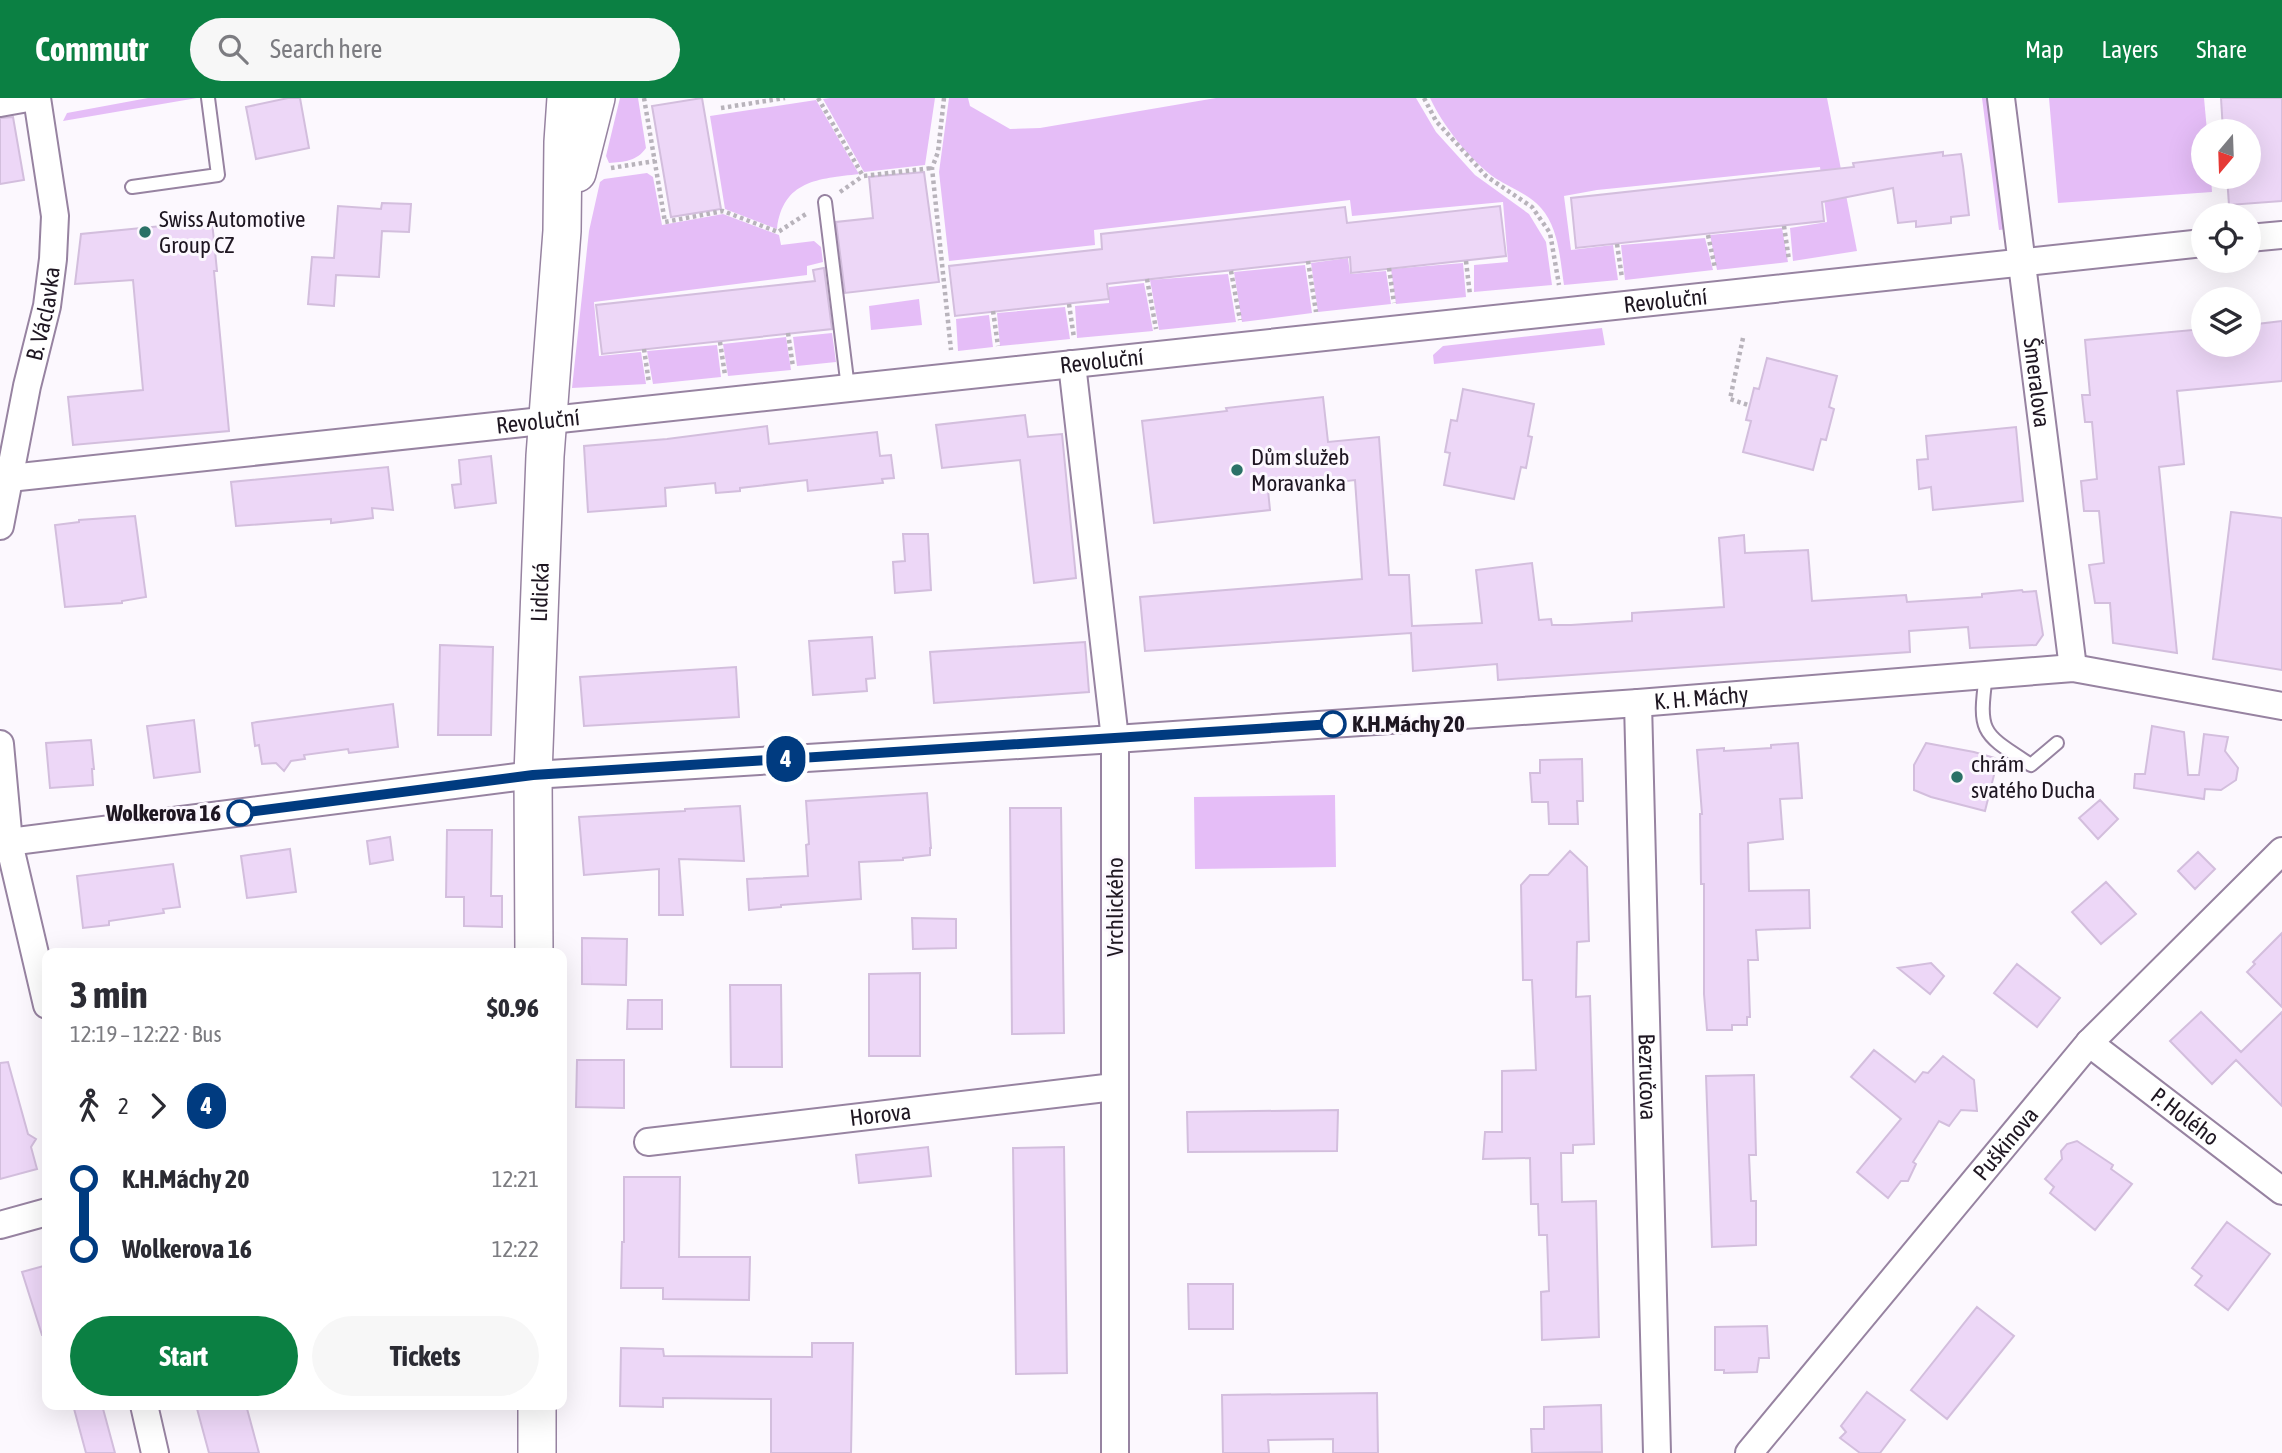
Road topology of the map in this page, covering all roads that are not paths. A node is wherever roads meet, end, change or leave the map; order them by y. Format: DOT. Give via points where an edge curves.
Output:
graph roads {
  1 [pos="28,98"];
  2 [pos="37,98"];
  3 [pos="208,98"];
  4 [pos="566,98"];
  5 [pos="596,98"];
  6 [pos="2001,98"];
  7 [pos="0,103"];
  8 [pos="132,187"];
  9 [pos="825,202"];
  10 [pos="562,232"];
  11 [pos="2282,235"];
  12 [pos="2261,237"];
  13 [pos="2191,244"];
  14 [pos="2022,263"];
  15 [pos="1074,353"];
  16 [pos="848,388"];
  17 [pos="547,421"];
  18 [pos="5,478"];
  19 [pos="0,526"];
  20 [pos="2073,668"];
  21 [pos="1986,675"];
  22 [pos="1638,703"];
  23 [pos="2282,706"];
  24 [pos="1115,739"];
  25 [pos="2057,743"];
  26 [pos="0,744"];
  27 [pos="533,775"];
  28 [pos="4,843"];
  29 [pos="2282,850"];
  30 [pos="534,948"];
  31 [pos="42,985"];
  32 [pos="2089,1043"];
  33 [pos="1114,1087"];
  34 [pos="648,1142"];
  35 [pos="2282,1191"];
  36 [pos="42,1213"];
  37 [pos="0,1225"];
  38 [pos="145,1410"];
  39 [pos="537,1410"];
  40 [pos="155,1453"];
  41 [pos="537,1453"];
  42 [pos="1115,1453"];
  43 [pos="1657,1453"];
  44 [pos="1749,1453"];
  1 -- 7 [label="street"];
  2 -- 18 [label="street, B. Václavka" via="55,216 53,259 47,306"];
  3 -- 8 [label="lane" via="218,175"];
  4 -- 10 [label="main road, Lidická"];
  5 -- 10 [label="main road, Lidická"];
  6 -- 14 [label="street, Šmeralova"];
  9 -- 16 [label="lane"];
  10 -- 17 [label="main road, Lidická"];
  11 -- 12 [label="street"];
  13 -- 14 [label="street, Revoluční"];
  14 -- 15 [label="street, Revoluční"];
  14 -- 20 [label="street, Šmeralova"];
  15 -- 16 [label="street, Revoluční"];
  15 -- 24 [label="street, Vrchlického"];
  16 -- 17 [label="street, Revoluční"];
  17 -- 18 [label="street, Revoluční"];
  17 -- 27 [label="main road, Lidická"];
  18 -- 19 [label="street, B. Václavka"];
  20 -- 21 [label="street, K. H. Máchy"];
  20 -- 23 [label="street, K. H. Máchy"];
  21 -- 22 [label="street, K. H. Máchy"];
  21 -- 25 [label="lane" via="1981,713 1988,735 2031,765"];
  22 -- 24 [label="street, K. H. Máchy"];
  22 -- 43 [label="street, Bezručova"];
  24 -- 27 [label="street, K. H. Máchy"];
  24 -- 33 [label="street, Vrchlického"];
  26 -- 28 [label="street"];
  27 -- 28 [label="street, K. H. Máchy"];
  27 -- 30 [label="main road, Lidická"];
  28 -- 31 [label="street"];
  29 -- 32 [label="street, Puškinova"];
  32 -- 35 [label="street, P. Holého"];
  32 -- 44 [label="street, Puškinova"];
  33 -- 34 [label="street, Horova"];
  33 -- 42 [label="street, Vrchlického"];
  36 -- 37 [label="street"];
  38 -- 40 [label="street"];
  39 -- 41 [label="main road"];
}
